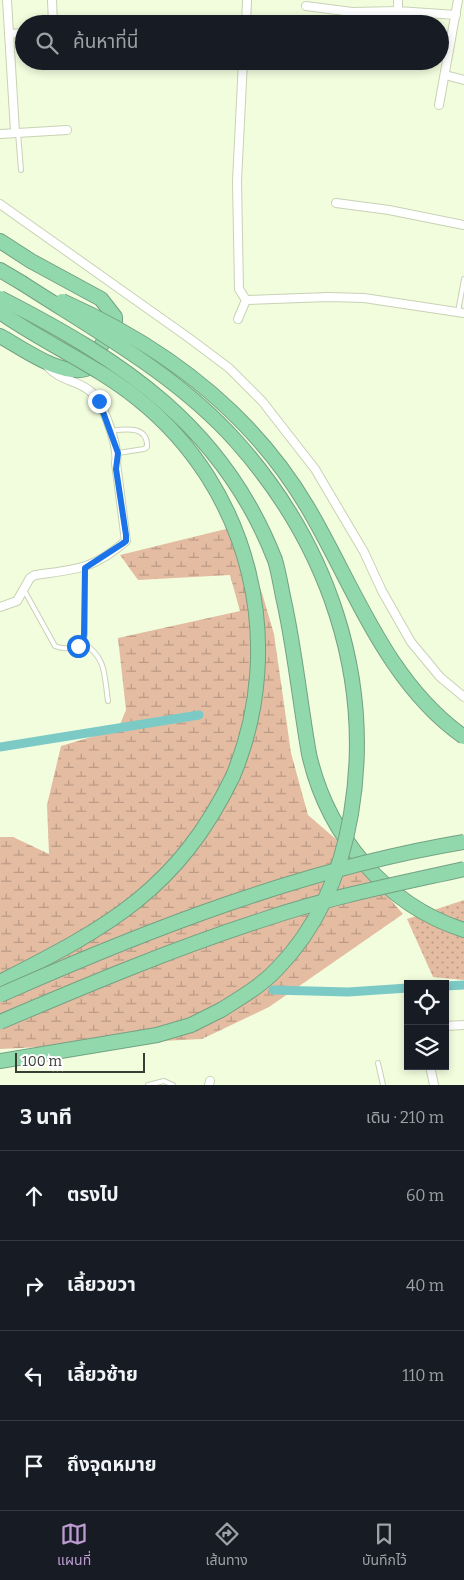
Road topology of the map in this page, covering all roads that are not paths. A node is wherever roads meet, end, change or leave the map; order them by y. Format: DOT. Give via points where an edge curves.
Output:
graph roads {
  1 [pos="7,0"];
  2 [pos="52,0"];
  3 [pos="248,0"];
  4 [pos="398,0"];
  5 [pos="458,0"];
  6 [pos="306,6"];
  7 [pos="398,11"];
  8 [pos="416,12"];
  9 [pos="53,15"];
  10 [pos="247,15"];
  11 [pos="416,15"];
  12 [pos="456,15"];
  13 [pos="9,34"];
  14 [pos="15,34"];
  15 [pos="449,53"];
  16 [pos="242,70"];
  17 [pos="446,70"];
  18 [pos="445,75"];
  19 [pos="464,80"];
  20 [pos="439,105"];
  21 [pos="67,130"];
  22 [pos="16,132"];
  23 [pos="0,134"];
  24 [pos="21,170"];
  25 [pos="336,203"];
  26 [pos="0,204"];
  27 [pos="464,225"];
  28 [pos="0,240"];
  29 [pos="0,270"];
  30 [pos="464,280"];
  31 [pos="22,283"];
  32 [pos="0,298"];
  33 [pos="246,300"];
  34 [pos="0,312"];
  35 [pos="461,313"];
  36 [pos="238,319"];
  37 [pos="0,336"];
  38 [pos="40,358"];
  39 [pos="110,431"];
  40 [pos="118,453"];
  41 [pos="85,568"];
  42 [pos="24,590"];
  43 [pos="0,607"];
  44 [pos="83,643"];
  45 [pos="464,697"];
  46 [pos="108,701"];
  47 [pos="464,737"];
  48 [pos="464,842"];
  49 [pos="464,869"];
  50 [pos="464,930"];
  51 [pos="0,982"];
  52 [pos="0,995"];
  53 [pos="0,1022"];
  54 [pos="464,1024"];
  55 [pos="449,1026"];
  56 [pos="0,1061"];
  57 [pos="378,1064"];
  58 [pos="431,1070"];
  59 [pos="148,1085"];
  60 [pos="173,1085"];
  61 [pos="383,1085"];
  62 [pos="434,1085"];
  1 -- 13 [label="street"];
  2 -- 9 [label="street"];
  3 -- 10 [label="street"];
  4 -- 7 [label="street"];
  5 -- 12 [label="street"];
  6 -- 7 [label="street" via="352,12"];
  7 -- 8 [label="street"];
  8 -- 11 [label="lane"];
  8 -- 12 [label="street"];
  12 -- 15 [label="street"];
  13 -- 14 [label="street"];
  13 -- 22 [label="street"];
  16 -- 33 [label="street" via="236,182 239,289"];
  17 -- 18 [label="street"];
  18 -- 19 [label="street"];
  18 -- 20 [label="street"];
  21 -- 22 [label="street"];
  22 -- 23 [label="street"];
  22 -- 24 [label="lane"];
  25 -- 27 [label="street"];
  26 -- 45 [label="street" via="229,368 262,401 315,469 364,552 411,642 440,677"];
  28 -- 38 [label="highway" via="101,299 115,317 115,324 86,369 65,370"];
  29 -- 31 [label="highway"];
  30 -- 35 [label="lane"];
  31 -- 47 [label="highway, bridge" via="93,315 158,351 210,390 244,422 308,507 367,621 398,670 436,714"];
  31 -- 56 [label="highway, bridge" via="148,365 192,399 236,441 290,511 319,566 339,621 355,693 358,743 350,823 334,883 309,930 275,972 228,1005 191,1025 157,1035"];
  32 -- 50 [label="highway, bridge" via="113,362 153,391 227,468 275,561 290,627 309,754 323,802 348,843 384,883 429,917"];
  33 -- 35 [label="street" via="364,298"];
  33 -- 36 [label="street"];
  34 -- 51 [label="highway, bridge" via="138,398 184,443 214,486 237,534 253,590 258,649 255,701 243,752 222,798 192,846 154,887 111,921"];
  37 -- 38 [label="highway"];
  38 -- 39 [label="street" via="56,375 90,390 99,401"];
  39 -- 40 [label="street"];
  39 -- 40 [label="lane" via="135,429 147,442 144,449"];
  40 -- 41 [label="street" via="116,469 126,541"];
  41 -- 42 [label="street" via="36,575 30,578"];
  41 -- 44 [label="lane"];
  42 -- 43 [label="street" via="17,601"];
  42 -- 44 [label="lane" via="55,646 67,648"];
  44 -- 46 [label="lane" via="94,650 103,666"];
  48 -- 52 [label="highway, bridge" via="348,867 258,894 86,957"];
  49 -- 53 [label="highway, bridge" via="267,918 164,955"];
  54 -- 55 [label="street"];
  57 -- 61 [label="lane"];
  58 -- 62 [label="street"];
  59 -- 60 [label="lane" via="164,1081"];
}
